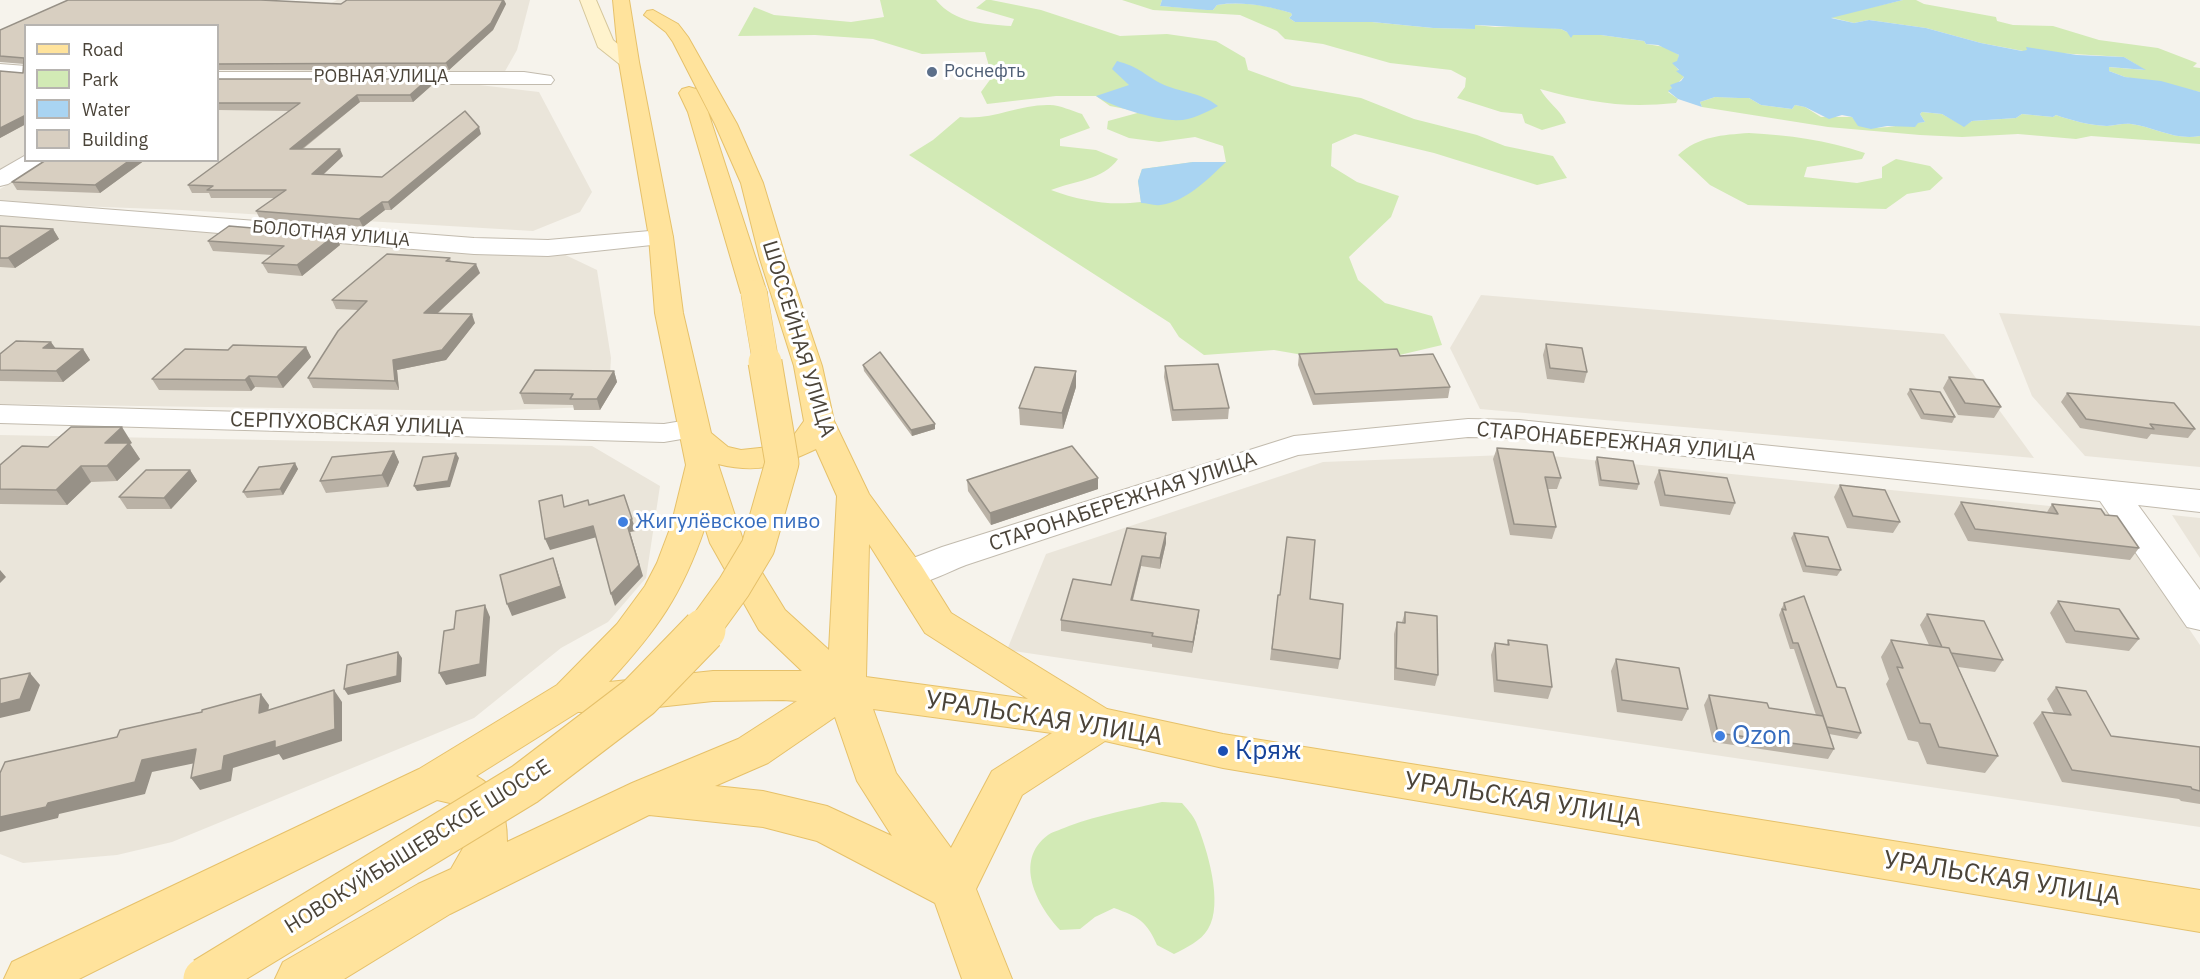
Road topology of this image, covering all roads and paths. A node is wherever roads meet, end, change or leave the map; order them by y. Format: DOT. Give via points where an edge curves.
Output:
graph roads {
  1 [pos="588,0"];
  2 [pos="621,0"];
  3 [pos="652,8"];
  4 [pos="629,62"];
  5 [pos="0,70"];
  6 [pos="24,72"];
  7 [pos="219,78"];
  8 [pos="544,80"];
  9 [pos="30,162"];
  10 [pos="0,179"];
  11 [pos="0,208"];
  12 [pos="661,237"];
  13 [pos="754,294"];
  14 [pos="0,414"];
  15 [pos="819,421"];
  16 [pos="697,443"];
  17 [pos="2112,492"];
  18 [pos="854,496"];
  19 [pos="2200,501"];
  20 [pos="908,574"];
  21 [pos="2200,617"];
  22 [pos="846,690"];
  23 [pos="571,696"];
  24 [pos="1100,724"];
  25 [pos="434,781"];
  26 [pos="647,796"];
  27 [pos="467,883"];
  28 [pos="953,890"];
  29 [pos="2200,911"];
  30 [pos="29,979"];
  31 [pos="205,979"];
  32 [pos="300,979"];
  33 [pos="987,979"];
  1 -- 4 [label="main road" via="605,43"];
  2 -- 4 [label="main road"];
  3 -- 13 [label="main road, ШОССЕЙНАЯ УЛИЦА" via="698,112"];
  3 -- 15 [label="main road, ШОССЕЙНАЯ УЛИЦА" via="682,41 752,183 808,366"];
  4 -- 12 [label="main road"];
  5 -- 6 [label="street"];
  7 -- 8 [label="street, РОВНАЯ УЛИЦА"];
  9 -- 10 [label="street"];
  11 -- 12 [label="street, БОЛОТНАЯ УЛИЦА" via="474,246 548,249"];
  12 -- 16 [label="main road" via="669,313"];
  13 -- 31 [label="main road, НОВОКУЙБЫШЕВСКОЕ ШОССЕ, bridge" via="782,463 758,547 708,625 639,697 525,784"];
  14 -- 16 [label="street, СЕРПУХОВСКАЯ УЛИЦА" via="664,433"];
  15 -- 16 [label="main road" via="806,442 776,456 741,460 717,454"];
  15 -- 18 [label="main road, ШОССЕЙНАЯ УЛИЦА"];
  16 -- 22 [label="main road" via="727,543 772,620"];
  16 -- 23 [label="main road" via="688,526 675,563 660,593 630,634"];
  17 -- 19 [label="street, СТАРОНАБЕРЕЖНАЯ УЛИЦА"];
  17 -- 20 [label="street, СТАРОНАБЕРЕЖНАЯ УЛИЦА" via="1520,429 1468,428 1294,446"];
  17 -- 21 [label="street"];
  18 -- 20 [label="main road"];
  18 -- 22 [label="main road, ШОССЕЙНАЯ УЛИЦА"];
  20 -- 24 [label="main road" via="938,623"];
  22 -- 23 [label="main road, УРАЛЬСКАЯ УЛИЦА" via="783,685 713,686 612,697"];
  22 -- 24 [label="main road, УРАЛЬСКАЯ УЛИЦА"];
  22 -- 26 [label="main road" via="753,750"];
  22 -- 28 [label="main road" via="878,781"];
  23 -- 25 [label="main road"];
  24 -- 28 [label="main road" via="1007,783"];
  24 -- 29 [label="main road, УРАЛЬСКАЯ УЛИЦА" via="1223,750"];
  25 -- 27 [label="main road" via="464,790 480,804 485,850"];
  25 -- 30 [label="main road"];
  26 -- 27 [label="main road"];
  26 -- 28 [label="main road" via="763,809 826,825"];
  27 -- 32 [label="main road"];
  28 -- 33 [label="main road"];
}
